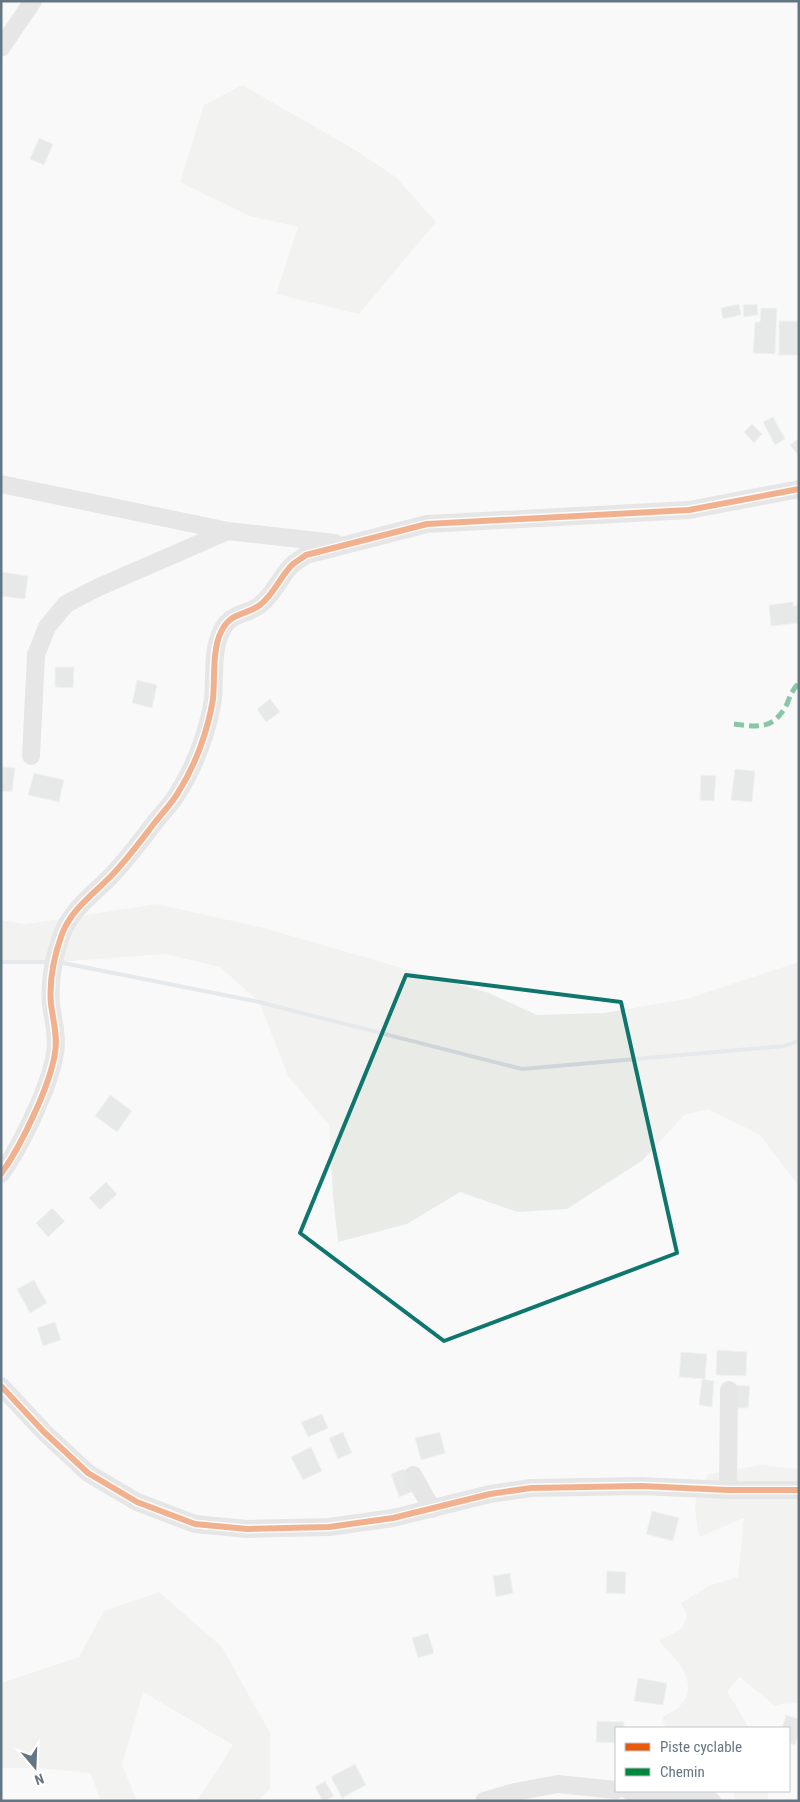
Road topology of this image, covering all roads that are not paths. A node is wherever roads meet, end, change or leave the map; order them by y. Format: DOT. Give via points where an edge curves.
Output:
graph roads {
  1 [pos="32,1"];
  2 [pos="1,48"];
  3 [pos="1,484"];
  4 [pos="799,489"];
  5 [pos="228,531"];
  6 [pos="345,544"];
  7 [pos="31,756"];
  8 [pos="1,1174"];
  9 [pos="1,1386"];
  10 [pos="729,1390"];
  11 [pos="413,1475"];
  12 [pos="728,1490"];
  13 [pos="799,1490"];
  14 [pos="432,1509"];
  15 [pos="615,1790"];
  16 [pos="641,1792"];
  17 [pos="484,1801"];
  18 [pos="712,1801"];
  1 -- 2 [label="street"];
  3 -- 5 [label="street"];
  4 -- 6 [label="street" via="689,510 427,524"];
  5 -- 6 [label="street"];
  5 -- 7 [label="street" via="66,604 47,627 36,655"];
  6 -- 8 [label="street" via="306,555 293,564 272,594 258,606 234,616 225,624 216,656 212,700 201,746 190,772 136,846 85,901 63,932 52,965 55,1052 49,1076 28,1128"];
  9 -- 14 [label="street" via="88,1473 137,1502 195,1524 247,1529 328,1527"];
  10 -- 12 [label="street"];
  11 -- 14 [label="street"];
  12 -- 13 [label="street"];
  12 -- 14 [label="street" via="641,1486 531,1488 490,1494"];
  15 -- 17 [label="street" via="558,1784"];
  16 -- 18 [label="street"];
}
